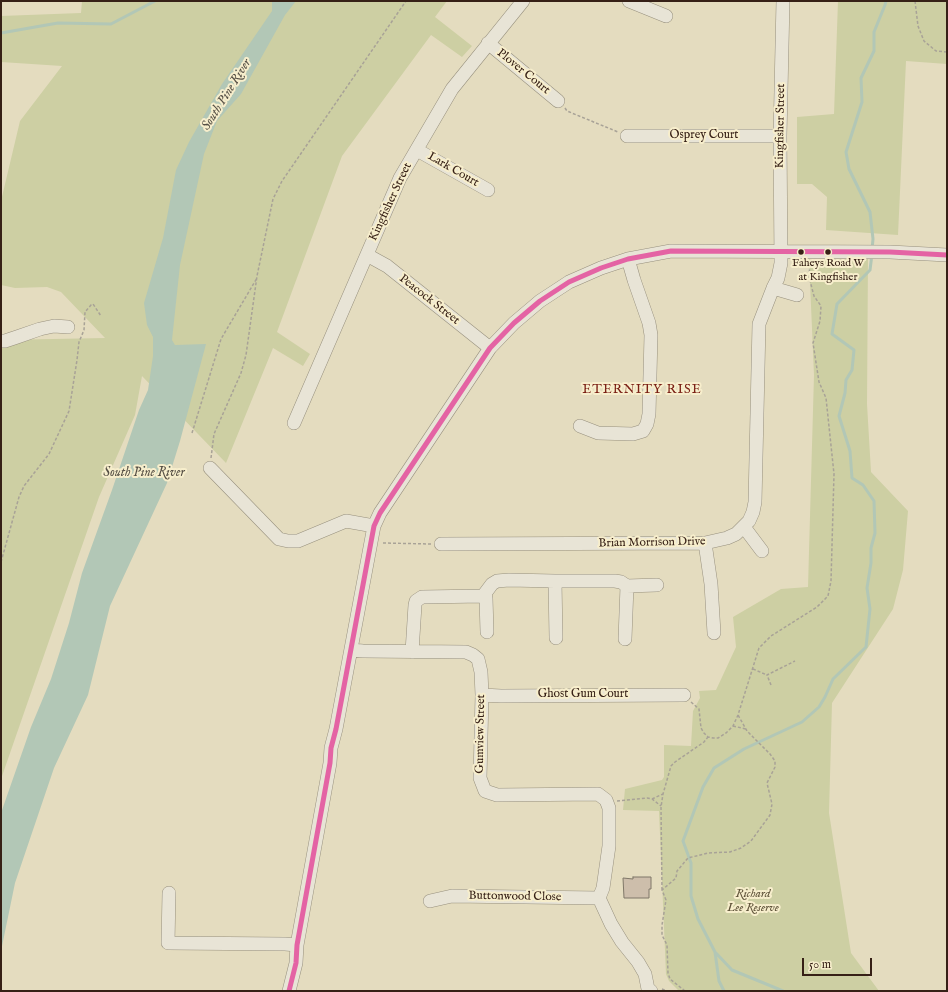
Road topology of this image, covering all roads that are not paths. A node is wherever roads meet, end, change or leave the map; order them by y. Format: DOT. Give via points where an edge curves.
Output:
graph roads {
  1 [pos="522,1"];
  2 [pos="629,1"];
  3 [pos="783,1"];
  4 [pos="666,16"];
  5 [pos="488,43"];
  6 [pos="558,101"];
  7 [pos="627,136"];
  8 [pos="780,136"];
  9 [pos="417,150"];
  10 [pos="488,190"];
  11 [pos="781,252"];
  12 [pos="367,255"];
  13 [pos="947,255"];
  14 [pos="628,259"];
  15 [pos="774,288"];
  16 [pos="797,295"];
  17 [pos="68,327"];
  18 [pos="1,340"];
  19 [pos="490,348"];
  20 [pos="294,423"];
  21 [pos="580,426"];
  22 [pos="210,468"];
  23 [pos="374,526"];
  24 [pos="744,527"];
  25 [pos="705,543"];
  26 [pos="441,544"];
  27 [pos="762,551"];
  28 [pos="556,582"];
  29 [pos="657,585"];
  30 [pos="627,586"];
  31 [pos="483,596"];
  32 [pos="487,632"];
  33 [pos="714,633"];
  34 [pos="556,638"];
  35 [pos="625,639"];
  36 [pos="351,650"];
  37 [pos="412,652"];
  38 [pos="482,694"];
  39 [pos="684,695"];
  40 [pos="169,893"];
  41 [pos="599,898"];
  42 [pos="430,901"];
  43 [pos="297,945"];
  44 [pos="648,990"];
  45 [pos="289,991"];
  1 -- 5 [label="street, Kingfisher Street"];
  2 -- 4 [label="street"];
  3 -- 8 [label="street, Kingfisher Street"];
  5 -- 6 [label="street, Plover Court"];
  5 -- 9 [label="street, Kingfisher Street" via="452,89"];
  7 -- 8 [label="street, Osprey Court"];
  8 -- 11 [label="street, Kingfisher Street"];
  9 -- 10 [label="street, Lark Court"];
  9 -- 12 [label="street, Kingfisher Street" via="400,178"];
  11 -- 13 [label="street"];
  11 -- 14 [label="street" via="671,252"];
  11 -- 15 [label="street, Brian Morrison Drive" via="780,272"];
  12 -- 19 [label="street, Peacock Street" via="387,266"];
  12 -- 20 [label="street, Kingfisher Street"];
  14 -- 19 [label="street" via="601,268 563,286 514,323"];
  14 -- 21 [label="street" via="651,335 647,424 643,432 633,434 598,433"];
  15 -- 16 [label="street"];
  15 -- 24 [label="street, Brian Morrison Drive" via="759,324 755,502 753,512"];
  17 -- 18 [label="street" via="54,326"];
  19 -- 23 [label="street" via="380,513"];
  22 -- 23 [label="street" via="279,539 298,541 346,521"];
  23 -- 36 [label="street"];
  24 -- 25 [label="street, Brian Morrison Drive" via="727,538"];
  24 -- 27 [label="street"];
  25 -- 26 [label="street, Brian Morrison Drive"];
  25 -- 33 [label="street"];
  28 -- 30 [label="street" via="615,581"];
  28 -- 31 [label="street" via="496,581"];
  28 -- 34 [label="street"];
  29 -- 30 [label="street"];
  30 -- 35 [label="street"];
  31 -- 32 [label="street" via="486,598"];
  31 -- 37 [label="street" via="419,598 415,605"];
  36 -- 37 [label="street, Gumview Street"];
  36 -- 43 [label="street" via="331,748"];
  37 -- 38 [label="street, Gumview Street" via="466,652 473,655 478,658 480,664"];
  38 -- 39 [label="street, Ghost Gum Court"];
  38 -- 41 [label="street, Gumview Street" via="480,778 485,791 497,795 598,794 608,803 609,846 603,888"];
  40 -- 43 [label="street" via="168,943"];
  41 -- 42 [label="street, Buttonwood Close" via="452,896"];
  41 -- 44 [label="street" via="611,924 642,968"];
  43 -- 45 [label="street" via="296,963"];
}
